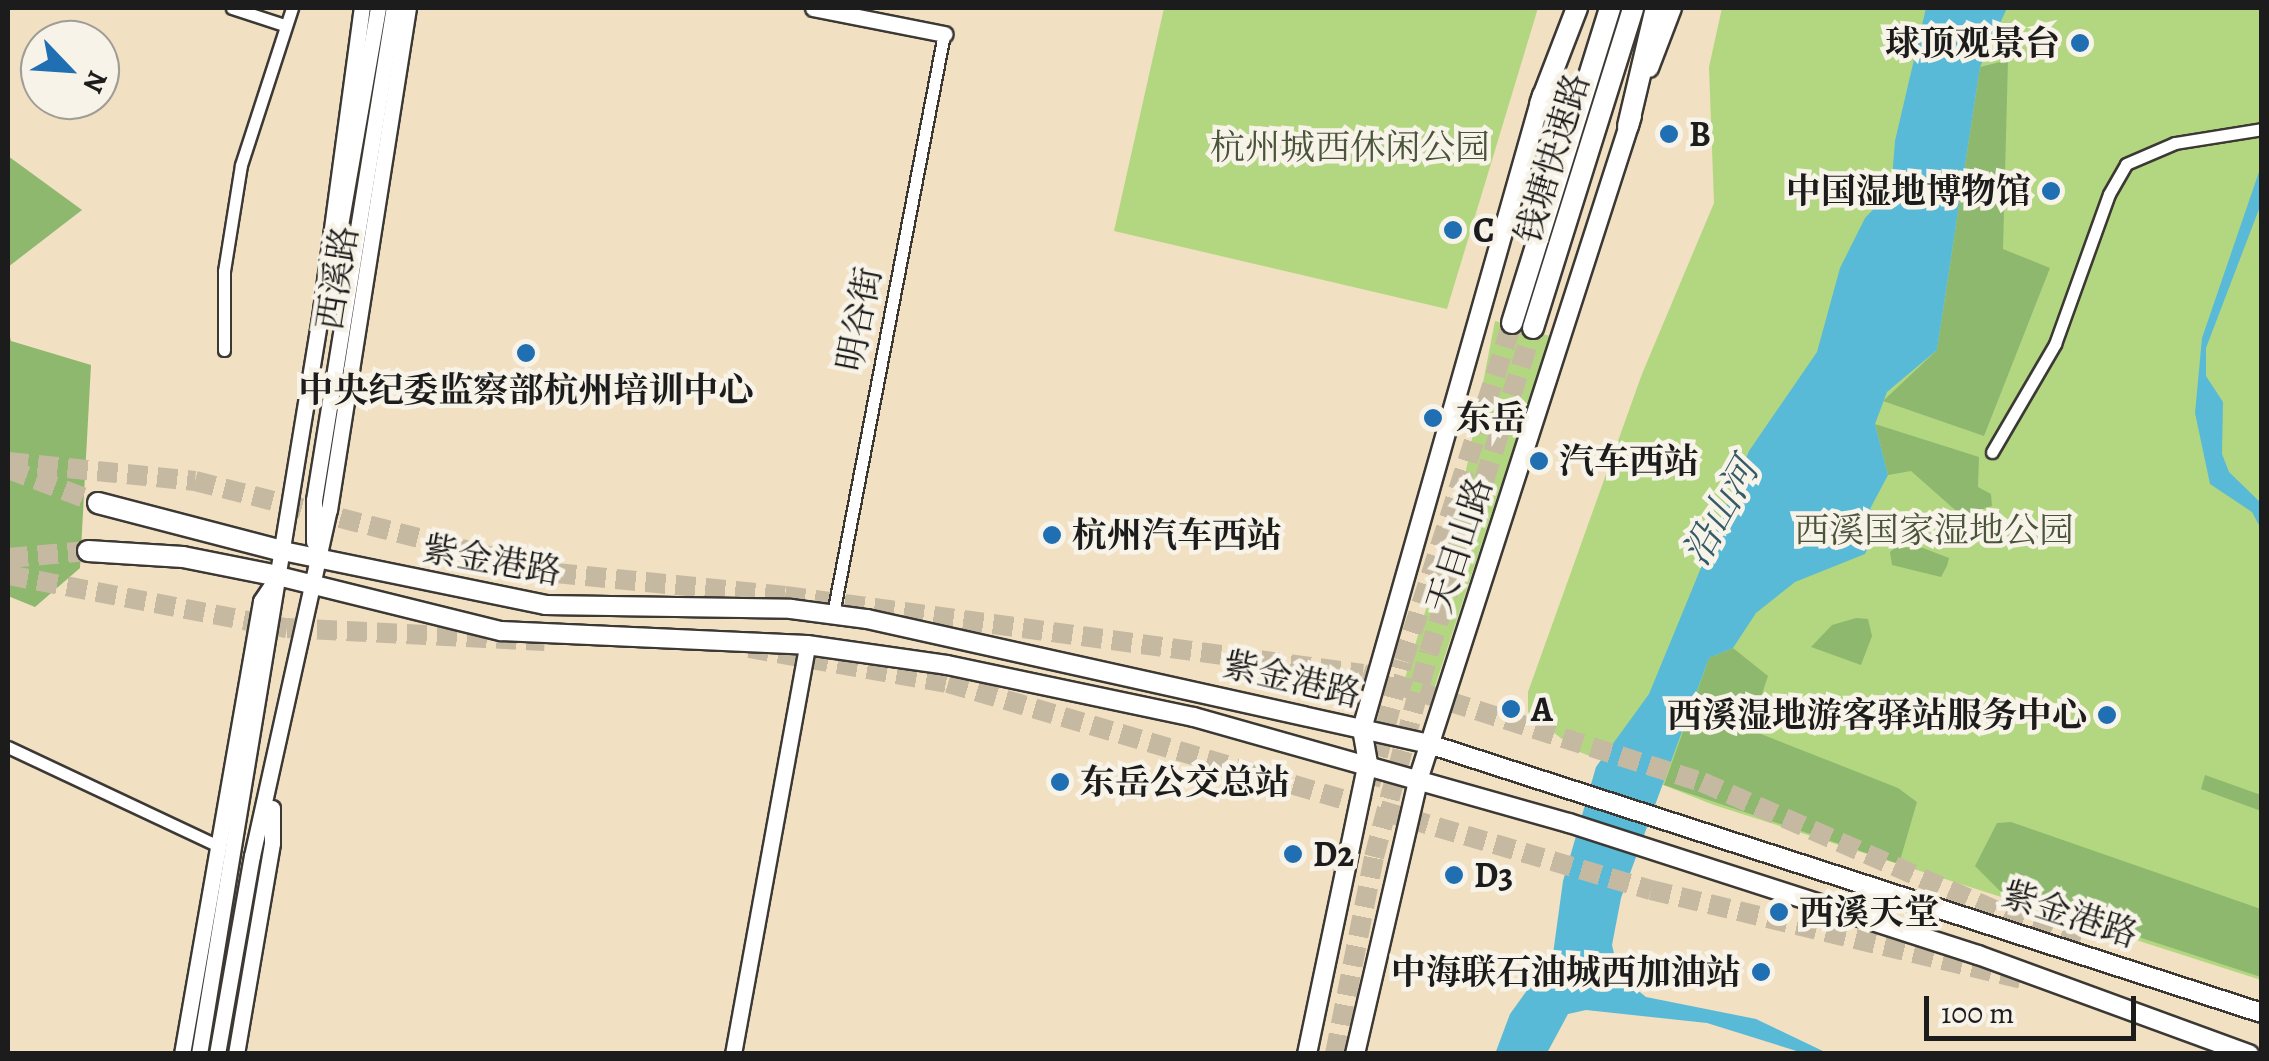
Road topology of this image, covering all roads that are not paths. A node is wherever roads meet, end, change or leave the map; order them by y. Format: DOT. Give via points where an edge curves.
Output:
graph roads {
  1 [pos="232,8"];
  2 [pos="292,8"];
  3 [pos="362,8"];
  4 [pos="378,8"];
  5 [pos="394,8"];
  6 [pos="408,8"];
  7 [pos="813,8"];
  8 [pos="1567,8"];
  9 [pos="1578,8"];
  10 [pos="1610,8"];
  11 [pos="1633,8"];
  12 [pos="1656,8"];
  13 [pos="1672,8"];
  14 [pos="284,25"];
  15 [pos="944,34"];
  16 [pos="1540,104"];
  17 [pos="1628,126"];
  18 [pos="2262,129"];
  19 [pos="320,317"];
  20 [pos="1512,323"];
  21 [pos="1533,328"];
  22 [pos="224,350"];
  23 [pos="1992,452"];
  24 [pos="98,502"];
  25 [pos="278,550"];
  26 [pos="88,551"];
  27 [pos="314,556"];
  28 [pos="278,576"];
  29 [pos="310,585"];
  30 [pos="832,614"];
  31 [pos="807,645"];
  32 [pos="1362,729"];
  33 [pos="1429,744"];
  34 [pos="8,747"];
  35 [pos="1368,762"];
  36 [pos="1419,776"];
  37 [pos="272,789"];
  38 [pos="218,846"];
  39 [pos="2262,1013"];
  40 [pos="182,1054"];
  41 [pos="198,1054"];
  42 [pos="217,1054"];
  43 [pos="236,1054"];
  44 [pos="734,1054"];
  45 [pos="1307,1054"];
  46 [pos="1354,1054"];
  47 [pos="2249,1054"];
  1 -- 14 [label="street"];
  2 -- 14 [label="street"];
  3 -- 19 [label="street, 西溪路"];
  4 -- 19 [label="street, 西溪路" via="338,264"];
  5 -- 27 [label="street, 西溪路" via="314,500"];
  6 -- 27 [label="street, 西溪路" via="329,510"];
  7 -- 15 [label="street"];
  8 -- 16 [label="main road, 天目山路"];
  9 -- 16 [label="highway"];
  10 -- 20 [label="highway, 钱塘快速路"];
  11 -- 21 [label="highway, 钱塘快速路"];
  12 -- 17 [label="highway"];
  13 -- 17 [label="main road, 天目山路"];
  14 -- 22 [label="street" via="242,165 224,270"];
  15 -- 30 [label="street, 明谷街"];
  16 -- 32 [label="main road, 天目山路"];
  17 -- 33 [label="main road, 天目山路"];
  18 -- 23 [label="street" via="2175,142 2126,164 2055,344"];
  19 -- 25 [label="street, 西溪路"];
  24 -- 25 [label="highway"];
  25 -- 27 [label="main road, 紫金港路"];
  25 -- 28 [label="street, 西溪路"];
  26 -- 28 [label="highway" via="183,557"];
  27 -- 29 [label="street, 西溪路"];
  27 -- 30 [label="main road, 紫金港路" via="545,605"];
  28 -- 29 [label="main road, 紫金港路"];
  28 -- 38 [label="street, 西溪路" via="261,601"];
  28 -- 41 [label="street, 西溪路"];
  29 -- 31 [label="main road, 紫金港路" via="501,631"];
  29 -- 37 [label="street, 西溪路"];
  30 -- 32 [label="main road, 紫金港路" via="969,638"];
  31 -- 35 [label="main road, 紫金港路" via="1085,692"];
  31 -- 44 [label="street"];
  32 -- 33 [label="main road, 紫金港路"];
  32 -- 35 [label="main road, 天目山路"];
  33 -- 36 [label="main road, 天目山路"];
  33 -- 39 [label="main road, 紫金港路"];
  34 -- 38 [label="street"];
  35 -- 36 [label="main road, 紫金港路"];
  35 -- 45 [label="main road, 天目山路"];
  36 -- 46 [label="main road, 天目山路"];
  36 -- 47 [label="main road, 紫金港路" via="1923,936"];
  37 -- 42 [label="street, 西溪路" via="252,856"];
  37 -- 43 [label="street, 西溪路" via="272,843"];
  38 -- 40 [label="street, 西溪路"];
}
